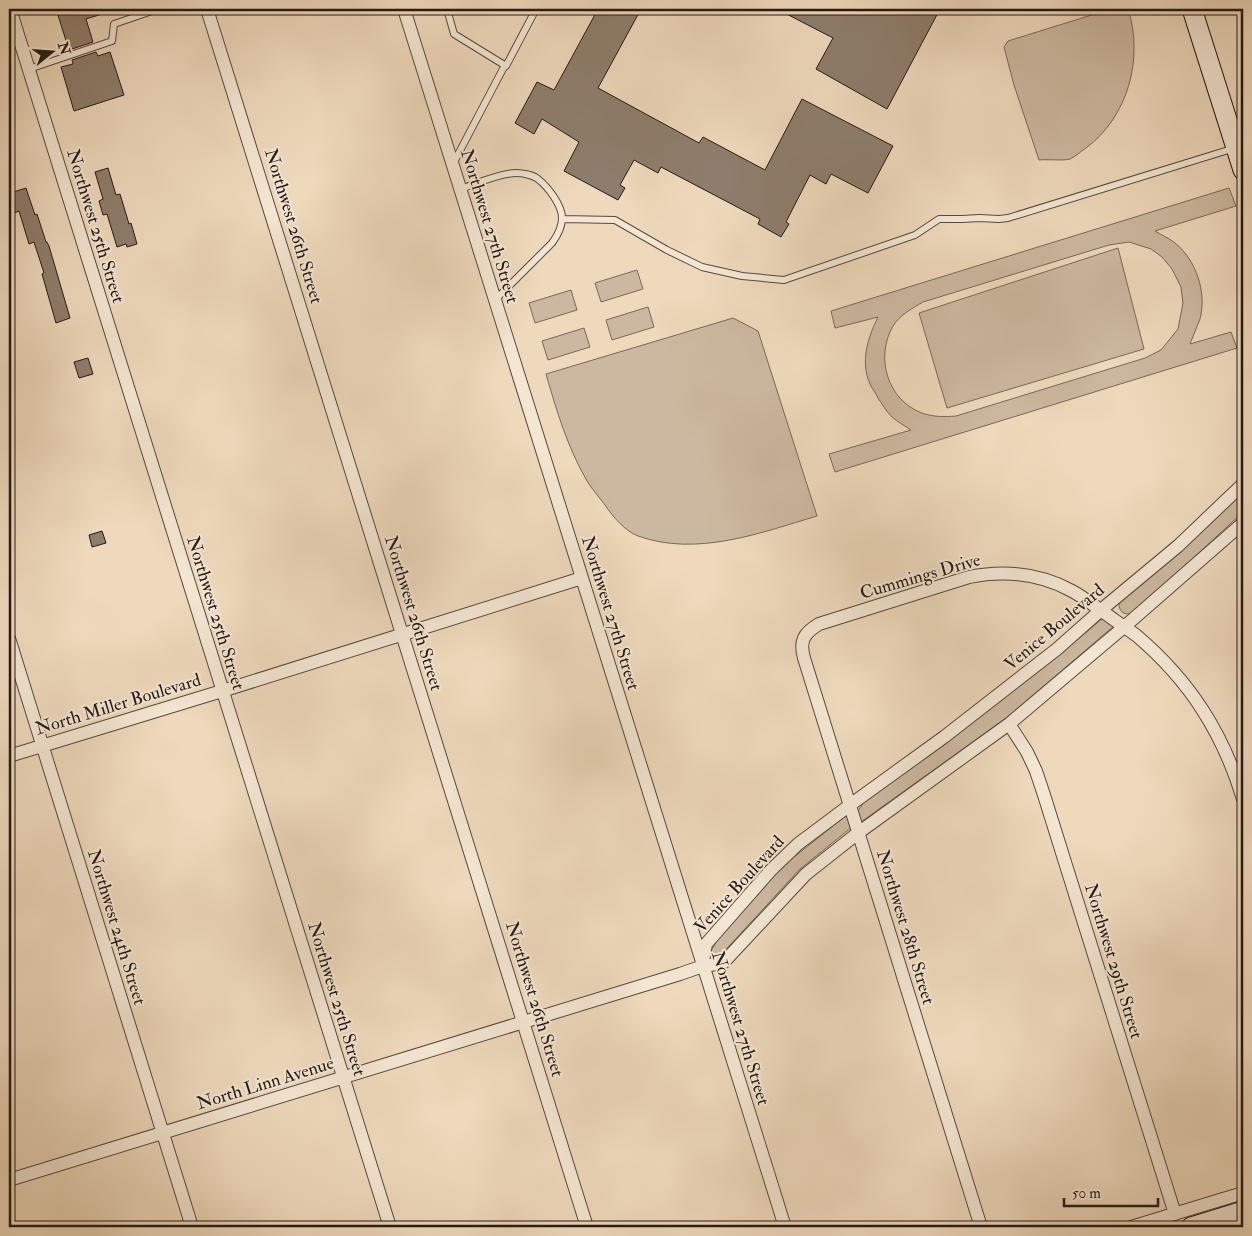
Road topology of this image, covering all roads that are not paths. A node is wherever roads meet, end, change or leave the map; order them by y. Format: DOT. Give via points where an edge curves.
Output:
graph roads {
  1 [pos="10,9"];
  2 [pos="158,9"];
  3 [pos="207,9"];
  4 [pos="404,9"];
  5 [pos="446,9"];
  6 [pos="536,9"];
  7 [pos="1192,9"];
  8 [pos="15,43"];
  9 [pos="506,66"];
  10 [pos="29,69"];
  11 [pos="1236,147"];
  12 [pos="452,165"];
  13 [pos="1243,170"];
  14 [pos="460,189"];
  15 [pos="562,218"];
  16 [pos="495,301"];
  17 [pos="1243,484"];
  18 [pos="1243,523"];
  19 [pos="582,578"];
  20 [pos="1101,610"];
  21 [pos="1124,627"];
  22 [pos="403,634"];
  23 [pos="804,637"];
  24 [pos="9,638"];
  25 [pos="222,691"];
  26 [pos="1009,724"];
  27 [pos="42,745"];
  28 [pos="9,756"];
  29 [pos="1243,799"];
  30 [pos="850,805"];
  31 [pos="858,833"];
  32 [pos="703,966"];
  33 [pos="523,1022"];
  34 [pos="343,1077"];
  35 [pos="163,1133"];
  36 [pos="9,1180"];
  37 [pos="1243,1193"];
  38 [pos="1243,1211"];
  39 [pos="1175,1214"];
  40 [pos="192,1227"];
  41 [pos="390,1227"];
  42 [pos="587,1227"];
  43 [pos="785,1227"];
  44 [pos="982,1227"];
  45 [pos="1131,1227"];
  46 [pos="1191,1227"];
  1 -- 8 [label="street, Northwest 25th Street"];
  2 -- 10 [label="lane" via="114,24 112,41"];
  3 -- 22 [label="street, Northwest 26th Street"];
  4 -- 12 [label="street, Northwest 27th Street"];
  5 -- 9 [label="lane" via="454,34"];
  6 -- 9 [label="lane"];
  7 -- 11 [label="street"];
  8 -- 10 [label="street, Northwest 25th Street"];
  9 -- 12 [label="lane"];
  10 -- 25 [label="street, Northwest 25th Street"];
  11 -- 13 [label="street"];
  11 -- 15 [label="lane" via="1008,218 939,219 915,235 784,280 742,276 702,267 615,220"];
  12 -- 14 [label="street, Northwest 27th Street"];
  14 -- 15 [label="lane" via="502,175 524,173 537,178 554,197"];
  14 -- 16 [label="street, Northwest 27th Street"];
  15 -- 16 [label="lane" via="559,233 552,243"];
  16 -- 19 [label="street, Northwest 27th Street"];
  17 -- 20 [label="street, Venice Boulevard" via="1178,546"];
  18 -- 21 [label="street"];
  19 -- 22 [label="street, North Miller Boulevard"];
  19 -- 32 [label="street, Northwest 27th Street"];
  20 -- 21 [label="street, Cummings Drive"];
  20 -- 23 [label="street, Cummings Drive" via="1070,590 1043,579 1012,573 982,575 819,624"];
  20 -- 30 [label="street, Venice Boulevard" via="1058,649 952,732"];
  21 -- 26 [label="street"];
  21 -- 29 [label="street, Cummings Drive" via="1168,666 1198,703 1225,751"];
  22 -- 25 [label="street, North Miller Boulevard"];
  22 -- 33 [label="street, Northwest 26th Street"];
  23 -- 30 [label="street, Northwest 28th Street" via="802,651"];
  24 -- 27 [label="street, Northwest 24th Street"];
  25 -- 27 [label="street, North Miller Boulevard"];
  25 -- 34 [label="street, Northwest 25th Street"];
  26 -- 31 [label="street"];
  26 -- 39 [label="street, Northwest 29th Street" via="1036,771"];
  27 -- 28 [label="street, North Miller Boulevard"];
  27 -- 35 [label="street, Northwest 24th Street"];
  30 -- 31 [label="street, Northwest 28th Street"];
  30 -- 32 [label="street, Venice Boulevard" via="798,844 770,871 706,944"];
  31 -- 32 [label="street" via="806,874 723,963"];
  31 -- 44 [label="street, Northwest 28th Street"];
  32 -- 33 [label="street, North Linn Avenue"];
  32 -- 43 [label="street, Northwest 27th Street"];
  33 -- 34 [label="street, North Linn Avenue"];
  33 -- 42 [label="street, Northwest 26th Street"];
  34 -- 35 [label="street, North Linn Avenue"];
  34 -- 41 [label="street, Northwest 25th Street"];
  35 -- 36 [label="street, North Linn Avenue"];
  35 -- 40 [label="street, Northwest 24th Street"];
  37 -- 39 [label="street"];
  38 -- 46 [label="street"];
  39 -- 45 [label="street"];
}
